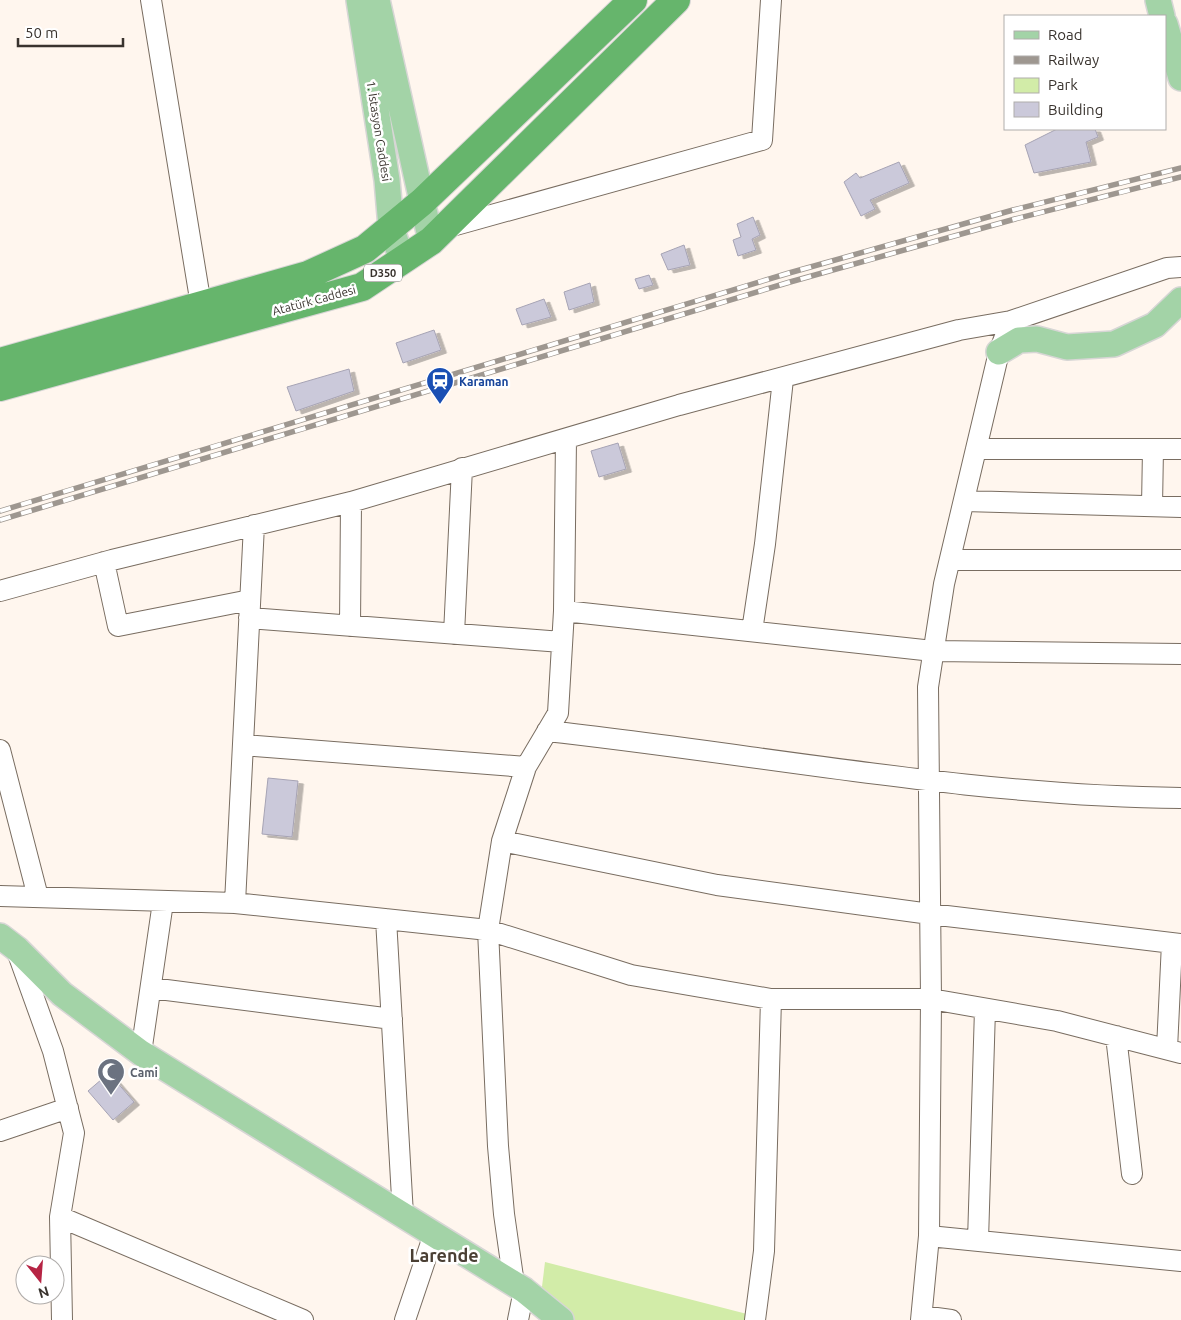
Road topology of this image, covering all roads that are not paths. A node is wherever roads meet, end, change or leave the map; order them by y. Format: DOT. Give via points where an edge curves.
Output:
graph roads {
  1 [pos="151,0"];
  2 [pos="358,0"];
  3 [pos="377,0"];
  4 [pos="634,0"];
  5 [pos="676,0"];
  6 [pos="772,0"];
  7 [pos="1158,0"];
  8 [pos="1162,15"];
  9 [pos="1166,27"];
  10 [pos="1181,78"];
  11 [pos="422,202"];
  12 [pos="391,227"];
  13 [pos="437,235"];
  14 [pos="402,260"];
  15 [pos="1181,267"];
  16 [pos="1181,300"];
  17 [pos="201,305"];
  18 [pos="1011,322"];
  19 [pos="999,352"];
  20 [pos="0,362"];
  21 [pos="782,379"];
  22 [pos="0,387"];
  23 [pos="566,439"];
  24 [pos="976,449"];
  25 [pos="1153,449"];
  26 [pos="1181,449"];
  27 [pos="462,468"];
  28 [pos="964,501"];
  29 [pos="352,502"];
  30 [pos="1152,506"];
  31 [pos="1181,507"];
  32 [pos="254,525"];
  33 [pos="950,560"];
  34 [pos="1181,560"];
  35 [pos="104,562"];
  36 [pos="0,590"];
  37 [pos="250,609"];
  38 [pos="564,611"];
  39 [pos="350,626"];
  40 [pos="752,631"];
  41 [pos="454,634"];
  42 [pos="562,642"];
  43 [pos="933,651"];
  44 [pos="1181,654"];
  45 [pos="547,731"];
  46 [pos="243,745"];
  47 [pos="0,750"];
  48 [pos="526,767"];
  49 [pos="929,782"];
  50 [pos="1181,798"];
  51 [pos="502,841"];
  52 [pos="0,896"];
  53 [pos="38,897"];
  54 [pos="163,902"];
  55 [pos="235,903"];
  56 [pos="930,914"];
  57 [pos="386,919"];
  58 [pos="488,930"];
  59 [pos="8,942"];
  60 [pos="1176,944"];
  61 [pos="150,988"];
  62 [pos="771,999"];
  63 [pos="931,999"];
  64 [pos="985,1009"];
  65 [pos="392,1019"];
  66 [pos="1116,1036"];
  67 [pos="1174,1051"];
  68 [pos="141,1053"];
  69 [pos="68,1108"];
  70 [pos="0,1131"];
  71 [pos="1132,1174"];
  72 [pos="403,1215"];
  73 [pos="60,1217"];
  74 [pos="434,1234"];
  75 [pos="929,1236"];
  76 [pos="978,1241"];
  77 [pos="1181,1262"];
  78 [pos="519,1287"];
  79 [pos="921,1318"];
  80 [pos="62,1320"];
  81 [pos="303,1320"];
  82 [pos="405,1320"];
  83 [pos="518,1320"];
  84 [pos="562,1320"];
  85 [pos="755,1320"];
  86 [pos="951,1320"];
  1 -- 17 [label="street"];
  2 -- 12 [label="main road, 1. İstasyon Caddesi" via="387,180"];
  3 -- 11 [label="main road, 1. İstasyon Caddesi"];
  4 -- 11 [label="highway, Atatürk Caddesi / D350"];
  5 -- 13 [label="highway, Atatürk Caddesi / D350"];
  6 -- 13 [label="street" via="762,140"];
  7 -- 8 [label="main road"];
  9 -- 10 [label="main road"];
  11 -- 12 [label="highway, Atatürk Caddesi / D350"];
  11 -- 13 [label="main road, 1. İstasyon Caddesi"];
  12 -- 14 [label="main road, 1. İstasyon Caddesi"];
  12 -- 17 [label="highway, Atatürk Caddesi / D350" via="365,249 308,274"];
  13 -- 14 [label="highway, Atatürk Caddesi / D350"];
  14 -- 22 [label="highway, Atatürk Caddesi / D350" via="362,287"];
  15 -- 18 [label="street" via="1167,268"];
  16 -- 19 [label="main road" via="1155,325 1114,344 1067,347 1037,339 1019,340"];
  17 -- 20 [label="highway, Atatürk Caddesi / D350"];
  18 -- 19 [label="street"];
  18 -- 21 [label="street" via="959,330"];
  19 -- 24 [label="street"];
  21 -- 23 [label="street" via="678,405"];
  21 -- 40 [label="street" via="765,544"];
  23 -- 27 [label="street"];
  23 -- 38 [label="street"];
  24 -- 25 [label="street"];
  24 -- 28 [label="street"];
  25 -- 26 [label="street"];
  25 -- 30 [label="street"];
  27 -- 29 [label="street"];
  27 -- 41 [label="street"];
  28 -- 30 [label="street"];
  28 -- 33 [label="street"];
  29 -- 32 [label="street"];
  29 -- 39 [label="street"];
  30 -- 31 [label="street"];
  32 -- 35 [label="street"];
  32 -- 37 [label="street"];
  33 -- 34 [label="street"];
  33 -- 43 [label="street"];
  35 -- 36 [label="street"];
  35 -- 37 [label="street" via="118,626"];
  37 -- 39 [label="street"];
  37 -- 46 [label="street"];
  38 -- 40 [label="street"];
  38 -- 42 [label="street"];
  39 -- 41 [label="street"];
  40 -- 43 [label="street"];
  41 -- 42 [label="street"];
  42 -- 45 [label="street" via="558,713"];
  43 -- 44 [label="street"];
  43 -- 49 [label="street" via="928,687"];
  45 -- 48 [label="street"];
  45 -- 49 [label="street"];
  46 -- 48 [label="street"];
  46 -- 55 [label="street"];
  47 -- 53 [label="street"];
  48 -- 51 [label="street"];
  49 -- 50 [label="street" via="1130,798"];
  49 -- 56 [label="street"];
  51 -- 56 [label="street" via="717,885"];
  51 -- 58 [label="street"];
  52 -- 53 [label="street"];
  53 -- 54 [label="street"];
  54 -- 55 [label="street"];
  54 -- 61 [label="street"];
  55 -- 57 [label="street"];
  56 -- 60 [label="street"];
  56 -- 63 [label="street"];
  57 -- 58 [label="street"];
  57 -- 65 [label="street"];
  58 -- 62 [label="street" via="631,975"];
  58 -- 78 [label="street" via="498,1146 504,1214"];
  59 -- 68 [label="main road" via="62,994"];
  59 -- 69 [label="street" via="53,1051"];
  60 -- 67 [label="street"];
  61 -- 65 [label="street"];
  61 -- 68 [label="street"];
  62 -- 63 [label="street"];
  62 -- 85 [label="street" via="764,1251"];
  63 -- 64 [label="street"];
  63 -- 75 [label="street"];
  64 -- 66 [label="street" via="1057,1021"];
  64 -- 76 [label="street"];
  65 -- 72 [label="street"];
  66 -- 67 [label="street"];
  66 -- 71 [label="street"];
  68 -- 72 [label="main road"];
  69 -- 70 [label="street"];
  69 -- 73 [label="street" via="74,1133"];
  72 -- 74 [label="main road"];
  73 -- 80 [label="street"];
  73 -- 81 [label="street"];
  74 -- 78 [label="main road"];
  74 -- 82 [label="street"];
  75 -- 76 [label="street"];
  75 -- 79 [label="street"];
  76 -- 77 [label="street"];
  78 -- 83 [label="street"];
  78 -- 84 [label="main road"];
  79 -- 86 [label="street"];
}
